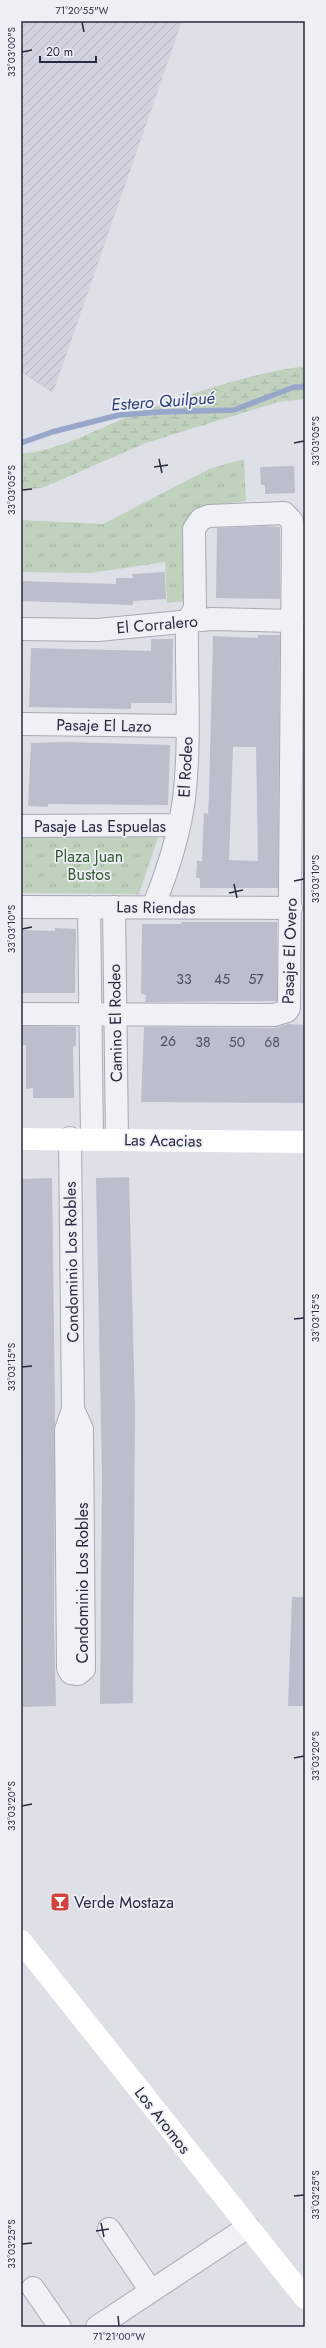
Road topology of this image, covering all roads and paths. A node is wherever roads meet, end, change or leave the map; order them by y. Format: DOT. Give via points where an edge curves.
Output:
graph roads {
  1 [pos="293,621"];
  2 [pos="186,622"];
  3 [pos="21,629"];
  4 [pos="21,724"];
  5 [pos="186,726"];
  6 [pos="178,825"];
  7 [pos="21,826"];
  8 [pos="21,907"];
  9 [pos="89,907"];
  10 [pos="114,907"];
  11 [pos="153,908"];
  12 [pos="290,908"];
  13 [pos="21,1014"];
  14 [pos="89,1014"];
  15 [pos="114,1014"];
  16 [pos="70,1138"];
  17 [pos="92,1138"];
  18 [pos="21,1139"];
  19 [pos="117,1139"];
  20 [pos="305,1142"];
  21 [pos="73,1409"];
  22 [pos="21,1941"];
  23 [pos="248,2226"];
  24 [pos="109,2229"];
  25 [pos="33,2288"];
  26 [pos="302,2288"];
  27 [pos="151,2291"];
  28 [pos="60,2327"];
  29 [pos="97,2327"];
  1 -- 2 [label="street, El Corralero" via="212,619"];
  1 -- 2 [label="street, Pasaje El Overo" via="293,527 288,516 278,512 209,516 197,524 194,529 194,608"];
  1 -- 12 [label="street, Pasaje El Overo"];
  2 -- 3 [label="street, El Corralero" via="98,630"];
  2 -- 5 [label="street, El Rodeo"];
  4 -- 5 [label="street, Pasaje El Lazo"];
  5 -- 6 [label="street, El Rodeo" via="188,754 184,800"];
  6 -- 7 [label="street, Pasaje Las Espuelas"];
  6 -- 11 [label="street, El Rodeo" via="163,882"];
  8 -- 9 [label="street, Las Riendas"];
  9 -- 10 [label="street, Las Riendas"];
  9 -- 14 [label="street, Camino El Rodeo"];
  10 -- 11 [label="street, Las Riendas"];
  10 -- 15 [label="street, Camino El Rodeo"];
  11 -- 12 [label="street, Las Riendas"];
  12 -- 15 [label="street, Pasaje El Overo" via="290,1003 287,1011 274,1015"];
  13 -- 14 [label="street"];
  14 -- 15 [label="street"];
  14 -- 17 [label="street, Camino El Rodeo"];
  15 -- 19 [label="street, Camino El Rodeo"];
  16 -- 17 [label="street, Las Acacias"];
  16 -- 18 [label="street, Las Acacias"];
  16 -- 21 [label="street, Condominio Los Robles"];
  17 -- 19 [label="street, Las Acacias"];
  19 -- 20 [label="street, Las Acacias"];
  21 -- 21 [label="street, Condominio Los Robles" via="66,1430 68,1668 71,1673 78,1674 84,1669 82,1429"];
  22 -- 23 [label="street, Los Aromos"];
  23 -- 26 [label="street, Los Aromos"];
  23 -- 27 [label="street"];
  24 -- 27 [label="street"];
  25 -- 28 [label="street"];
  27 -- 29 [label="street"];
}
